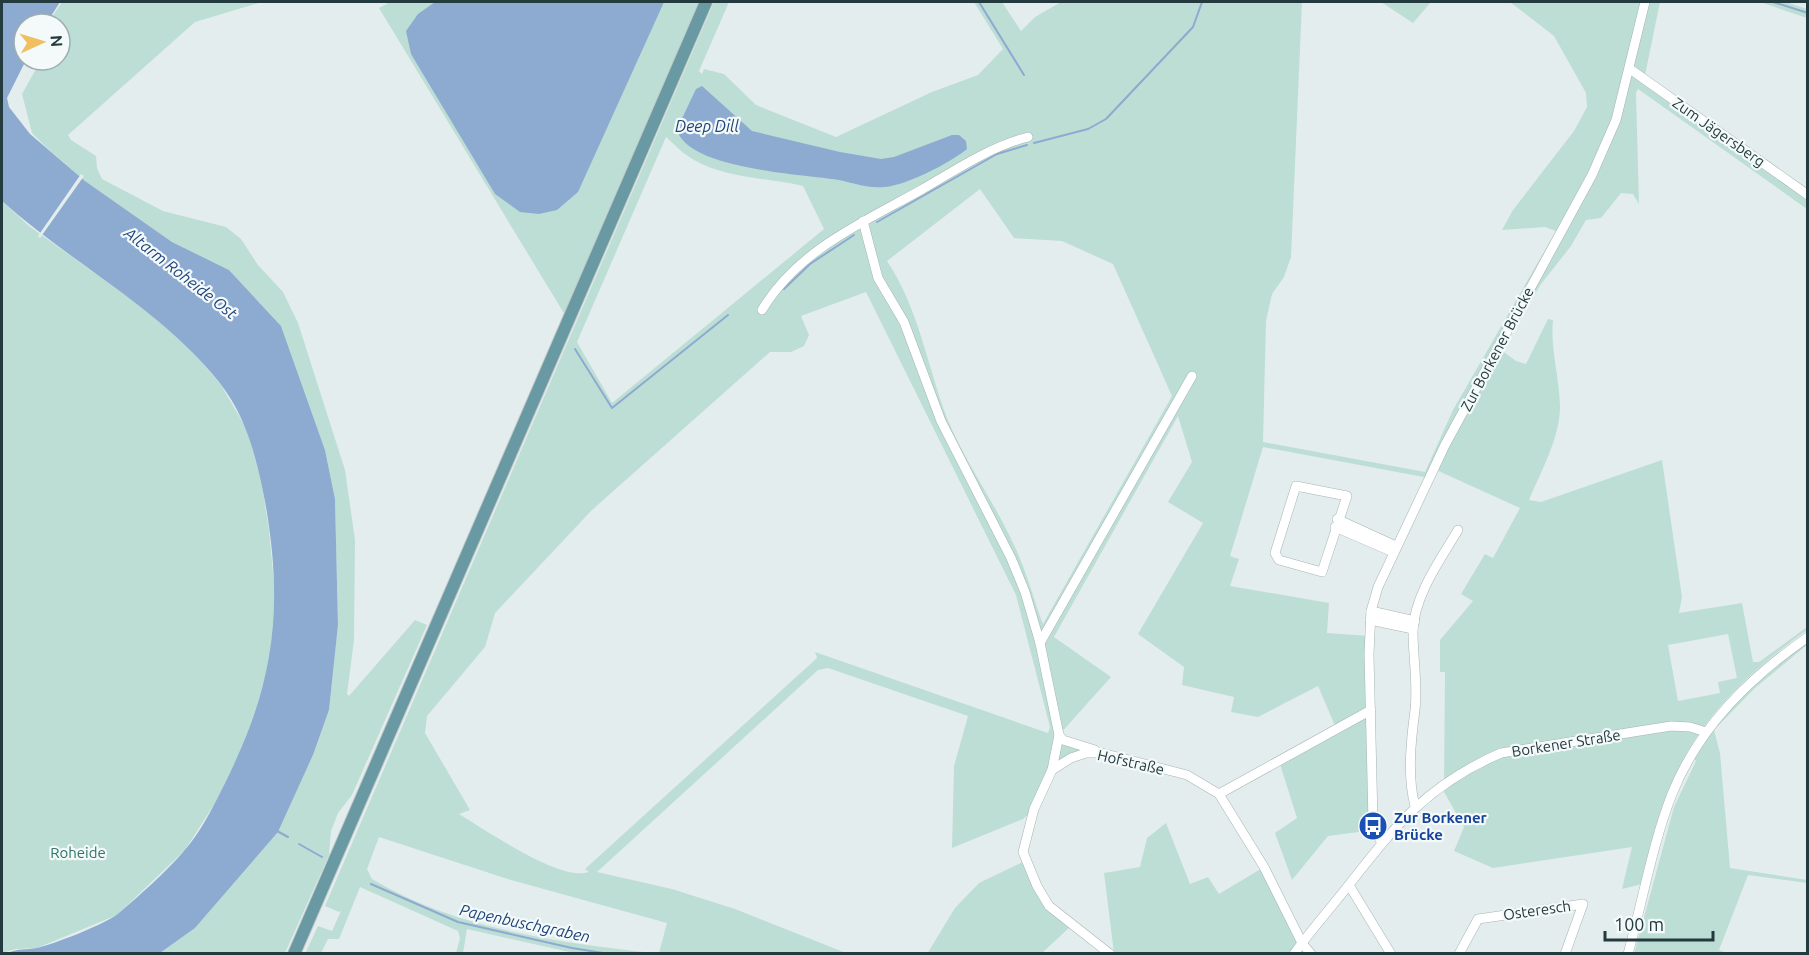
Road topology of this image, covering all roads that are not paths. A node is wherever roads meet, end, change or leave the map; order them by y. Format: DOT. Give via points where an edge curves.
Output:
graph roads {
  1 [pos="706,2"];
  2 [pos="1645,2"];
  3 [pos="1630,69"];
  4 [pos="1028,137"];
  5 [pos="1808,195"];
  6 [pos="863,221"];
  7 [pos="762,310"];
  8 [pos="1192,376"];
  9 [pos="1336,523"];
  10 [pos="1458,530"];
  11 [pos="1394,549"];
  12 [pos="1370,616"];
  13 [pos="1414,625"];
  14 [pos="1808,637"];
  15 [pos="1040,643"];
  16 [pos="1371,710"];
  17 [pos="1706,732"];
  18 [pos="1059,735"];
  19 [pos="1102,753"];
  20 [pos="1052,770"];
  21 [pos="1219,794"];
  22 [pos="1415,806"];
  23 [pos="1381,842"];
  24 [pos="1349,885"];
  25 [pos="1302,943"];
  26 [pos="294,954"];
  27 [pos="1110,954"];
  28 [pos="1294,954"];
  29 [pos="1311,954"];
  30 [pos="1391,954"];
  31 [pos="1459,954"];
  32 [pos="1565,954"];
  33 [pos="1628,954"];
  1 -- 26 [label="main road"];
  2 -- 3 [label="street, Zur Borkener Brücke"];
  3 -- 5 [label="street, Zum Jägersberg"];
  3 -- 11 [label="street, Zur Borkener Brücke" via="1616,120 1592,175 1494,353"];
  4 -- 6 [label="street" via="995,148"];
  6 -- 7 [label="street" via="805,259"];
  6 -- 15 [label="street" via="878,278 904,321 941,421 1011,558"];
  8 -- 15 [label="street"];
  9 -- 9 [label="street" via="1347,496 1296,486 1276,558 1322,572"];
  9 -- 11 [label="street"];
  10 -- 13 [label="street" via="1434,570"];
  11 -- 12 [label="street, Zur Borkener Brücke"];
  12 -- 13 [label="street"];
  12 -- 16 [label="street, Zur Borkener Brücke"];
  13 -- 22 [label="street" via="1415,710 1411,725"];
  14 -- 17 [label="street" via="1755,677"];
  15 -- 18 [label="street"];
  16 -- 21 [label="street"];
  16 -- 23 [label="street, Zur Borkener Brücke" via="1372,821"];
  17 -- 22 [label="street, Borkener Straße" via="1671,726 1501,753 1444,782"];
  17 -- 33 [label="street" via="1672,795"];
  18 -- 19 [label="street" via="1063,740"];
  18 -- 20 [label="street"];
  19 -- 20 [label="street, Hofstraße" via="1071,758"];
  19 -- 21 [label="street, Hofstraße" via="1187,776"];
  20 -- 27 [label="street" via="1023,844 1025,861 1049,906"];
  21 -- 25 [label="street, Hofstraße" via="1264,867"];
  22 -- 23 [label="street, Borkener Straße"];
  23 -- 24 [label="street, Borkener Straße"];
  24 -- 25 [label="street, Borkener Straße"];
  24 -- 30 [label="street"];
  25 -- 28 [label="street, Borkener Straße"];
  25 -- 29 [label="street, Hofstraße"];
  31 -- 32 [label="street, Osteresch" via="1478,919 1583,903"];
}
